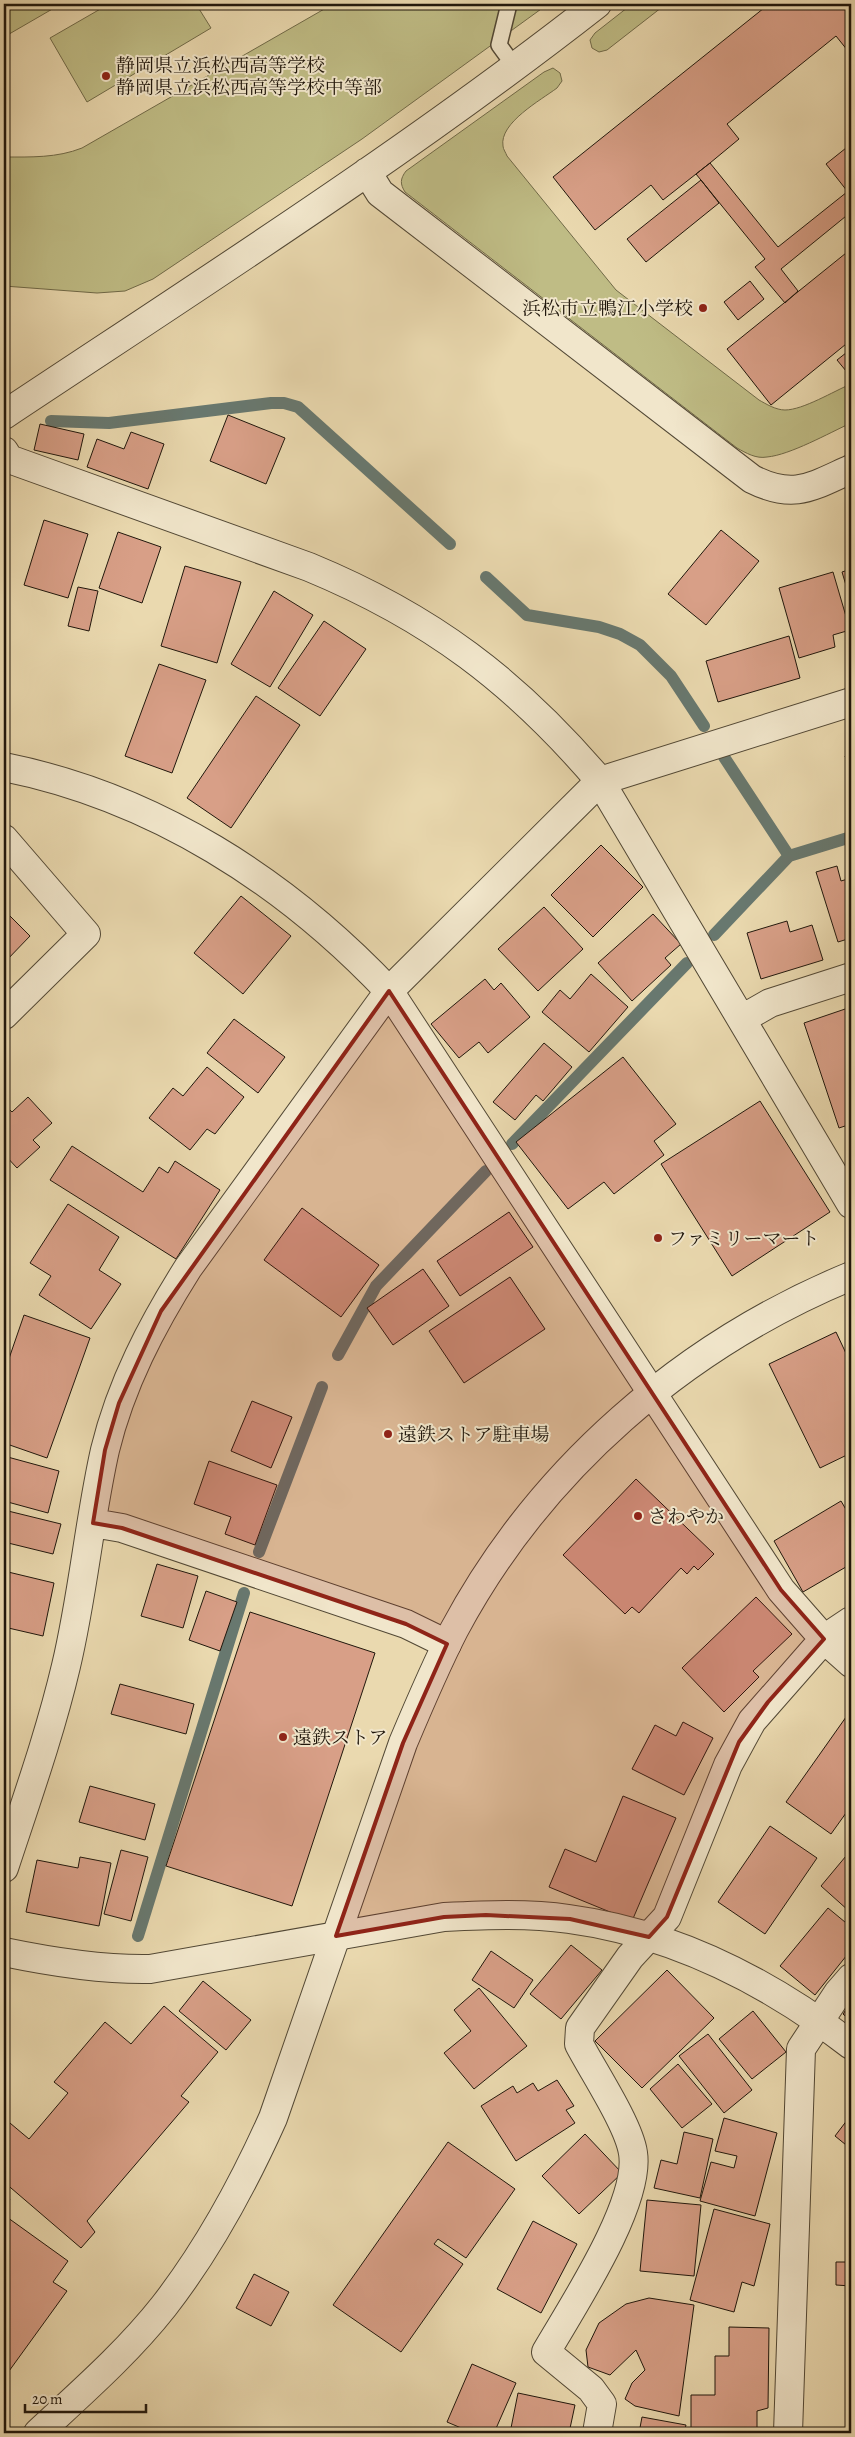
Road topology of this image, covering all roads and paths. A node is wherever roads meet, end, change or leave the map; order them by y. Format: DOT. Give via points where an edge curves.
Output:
graph roads {
  1 [pos="509,4"];
  2 [pos="597,4"];
  3 [pos="516,67"];
  4 [pos="367,172"];
  5 [pos="4,415"];
  6 [pos="4,451"];
  7 [pos="851,469"];
  8 [pos="851,702"];
  9 [pos="4,767"];
  10 [pos="600,781"];
  11 [pos="4,839"];
  12 [pos="851,977"];
  13 [pos="389,991"];
  14 [pos="4,1014"];
  15 [pos="742,1019"];
  16 [pos="851,1204"];
  17 [pos="851,1276"];
  18 [pos="652,1393"];
  19 [pos="93,1523"];
  20 [pos="851,1621"];
  21 [pos="824,1639"];
  22 [pos="447,1644"];
  23 [pos="851,1663"];
  24 [pos="4,1868"];
  25 [pos="336,1936"];
  26 [pos="649,1937"];
  27 [pos="4,1952"];
  28 [pos="851,1978"];
  29 [pos="820,2021"];
  30 [pos="851,2045"];
  31 [pos="38,2433"];
  32 [pos="597,2433"];
  33 [pos="788,2433"];
  1 -- 3 [label="lane" via="499,45"];
  2 -- 3 [label="street"];
  3 -- 4 [label="street"];
  4 -- 5 [label="street"];
  4 -- 7 [label="street" via="380,192 752,478 771,488 793,491"];
  6 -- 10 [label="street" via="9,459 309,567 380,599 447,638 509,686 565,740"];
  8 -- 10 [label="street"];
  9 -- 13 [label="street" via="110,798 199,839 249,870 319,923"];
  10 -- 13 [label="street"];
  10 -- 15 [label="street"];
  11 -- 14 [label="street" via="86,934"];
  12 -- 15 [label="street" via="770,1002"];
  13 -- 18 [label="street"];
  13 -- 19 [label="street" via="188,1268 161,1311 120,1402 105,1450"];
  15 -- 16 [label="street"];
  17 -- 18 [label="street" via="762,1318"];
  18 -- 21 [label="street" via="781,1590"];
  18 -- 22 [label="street" via="571,1468 524,1523 488,1574"];
  19 -- 22 [label="street" via="122,1528 387,1618"];
  19 -- 24 [label="street" via="66,1665 43,1751"];
  20 -- 21 [label="street"];
  21 -- 23 [label="street"];
  21 -- 26 [label="street" via="768,1702 739,1742 667,1917"];
  22 -- 25 [label="street" via="403,1744"];
  25 -- 26 [label="street" via="435,1918 486,1914 570,1919"];
  25 -- 27 [label="street" via="150,1969 105,1967"];
  25 -- 31 [label="street" via="273,2118 225,2217 163,2307 126,2348"];
  26 -- 29 [label="street" via="730,1969"];
  26 -- 32 [label="street" via="630,1957 580,2028 579,2044 627,2133 633,2152 634,2172 602,2256 546,2352 591,2389 602,2404"];
  28 -- 29 [label="street"];
  29 -- 30 [label="street"];
  29 -- 33 [label="street" via="801,2049"];
}
